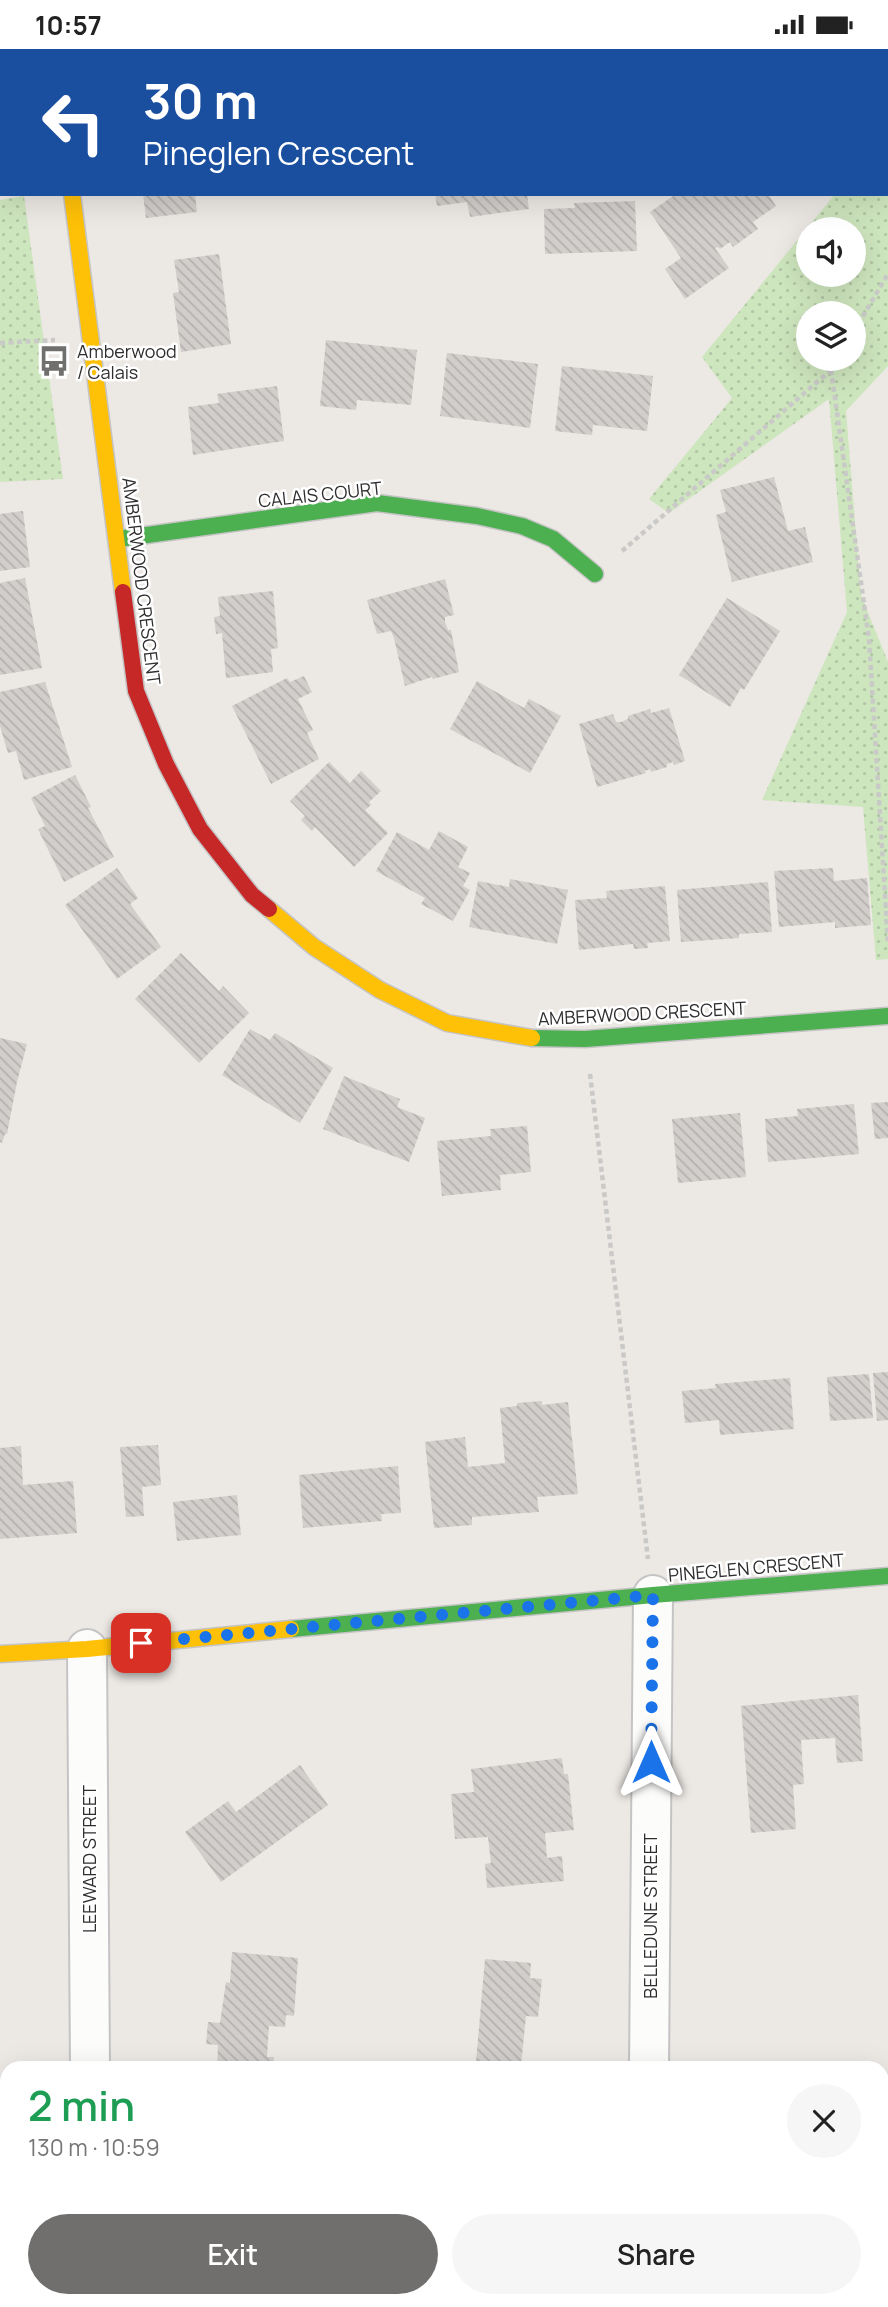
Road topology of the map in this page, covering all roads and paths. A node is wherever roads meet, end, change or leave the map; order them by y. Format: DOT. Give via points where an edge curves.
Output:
graph roads {
  1 [pos="72,196"];
  2 [pos="888,274"];
  3 [pos="866,311"];
  4 [pos="91,338"];
  5 [pos="0,343"];
  6 [pos="830,371"];
  7 [pos="831,371"];
  8 [pos="118,539"];
  9 [pos="595,574"];
  10 [pos="888,943"];
  11 [pos="888,1016"];
  12 [pos="585,1039"];
  13 [pos="888,1576"];
  14 [pos="653,1595"];
  15 [pos="87,1649"];
  16 [pos="0,1654"];
  17 [pos="90,2061"];
  18 [pos="649,2061"];
  1 -- 4 [label="street, AMBERWOOD CRESCENT"];
  2 -- 3 [label="path"];
  4 -- 5 [label="path"];
  4 -- 8 [label="street, AMBERWOOD CRESCENT"];
  6 -- 9 [label="path"];
  7 -- 10 [label="path" via="869,639"];
  8 -- 9 [label="street, CALAIS COURT" via="377,503 522,526 553,539"];
  8 -- 12 [label="street, AMBERWOOD CRESCENT" via="136,691 200,829 252,895 325,954 380,990 447,1023 526,1038"];
  11 -- 12 [label="street, AMBERWOOD CRESCENT"];
  12 -- 14 [label="path"];
  13 -- 14 [label="street, PINEGLEN CRESCENT"];
  14 -- 15 [label="street, PINEGLEN CRESCENT"];
  14 -- 18 [label="street, BELLEDUNE STREET"];
  15 -- 16 [label="street, PINEGLEN CRESCENT"];
  15 -- 17 [label="street, LEEWARD STREET"];
}
